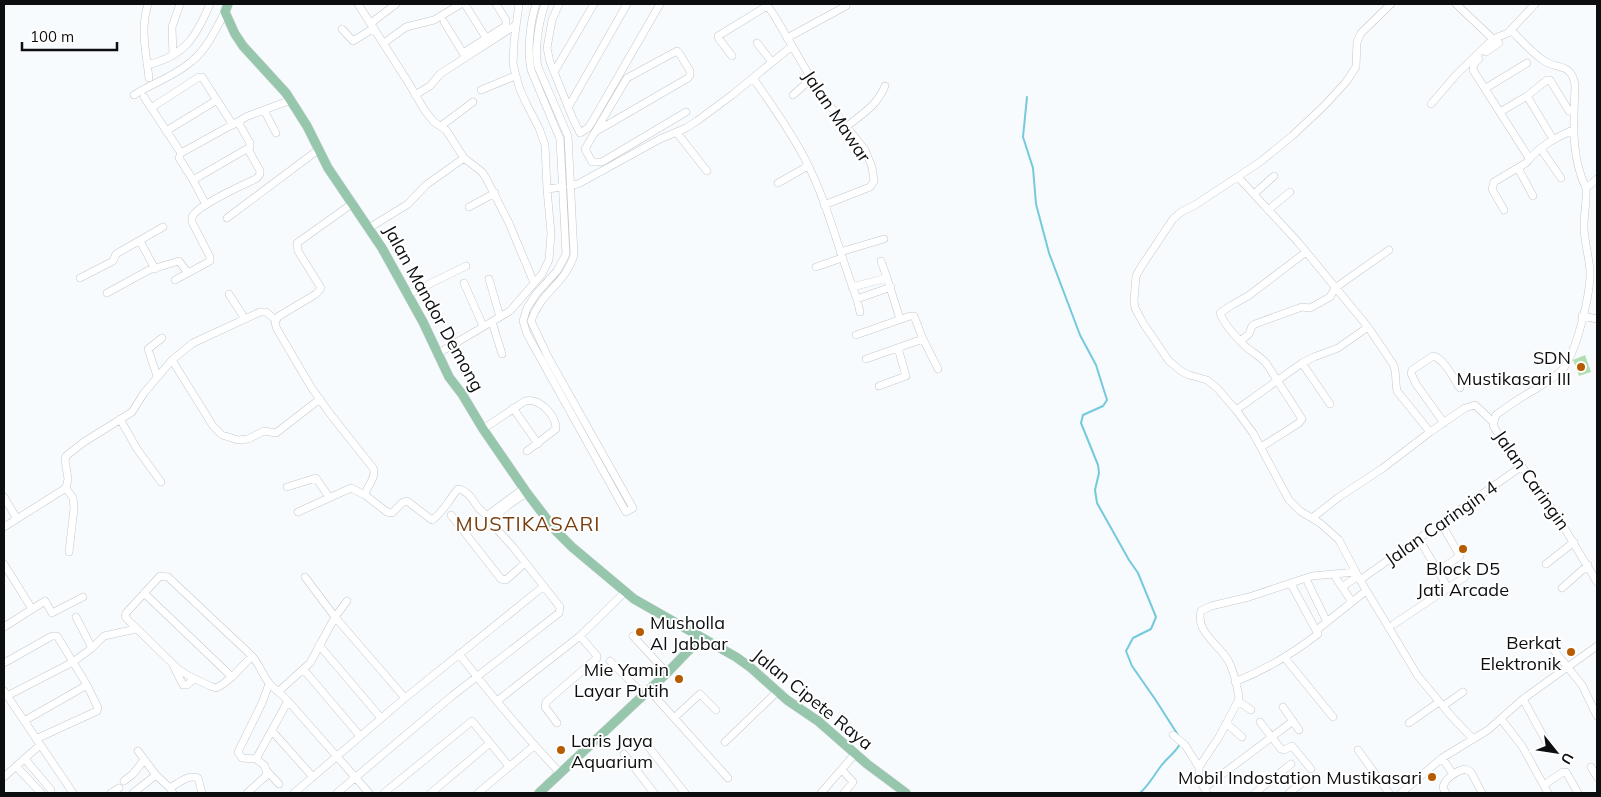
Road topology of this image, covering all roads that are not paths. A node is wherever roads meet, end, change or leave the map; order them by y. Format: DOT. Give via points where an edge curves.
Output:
graph roads {
  1 [pos="148,4"];
  2 [pos="180,4"];
  3 [pos="210,4"];
  4 [pos="358,4"];
  5 [pos="396,4"];
  6 [pos="496,4"];
  7 [pos="520,4"];
  8 [pos="536,4"];
  9 [pos="545,4"];
  10 [pos="559,4"];
  11 [pos="594,4"];
  12 [pos="627,4"];
  13 [pos="660,4"];
  14 [pos="1391,4"];
  15 [pos="1456,4"];
  16 [pos="1535,4"];
  17 [pos="463,5"];
  18 [pos="767,5"];
  19 [pos="846,6"];
  20 [pos="226,8"];
  21 [pos="444,22"];
  22 [pos="516,25"];
  23 [pos="373,26"];
  24 [pos="342,29"];
  25 [pos="1511,30"];
  26 [pos="486,38"];
  27 [pos="788,38"];
  28 [pos="1496,41"];
  29 [pos="384,43"];
  30 [pos="757,43"];
  31 [pos="792,46"];
  32 [pos="173,55"];
  33 [pos="732,56"];
  34 [pos="772,62"];
  35 [pos="1527,63"];
  36 [pos="148,65"];
  37 [pos="554,72"];
  38 [pos="537,74"];
  39 [pos="515,76"];
  40 [pos="624,76"];
  41 [pos="149,78"];
  42 [pos="753,78"];
  43 [pos="811,80"];
  44 [pos="885,86"];
  45 [pos="1486,88"];
  46 [pos="481,90"];
  47 [pos="134,95"];
  48 [pos="415,95"];
  49 [pos="793,95"];
  50 [pos="1527,96"];
  51 [pos="144,97"];
  52 [pos="217,100"];
  53 [pos="291,100"];
  54 [pos="473,102"];
  55 [pos="1431,104"];
  56 [pos="569,106"];
  57 [pos="151,108"];
  58 [pos="264,110"];
  59 [pos="1569,111"];
  60 [pos="686,112"];
  61 [pos="1500,112"];
  62 [pos="235,124"];
  63 [pos="441,126"];
  64 [pos="846,127"];
  65 [pos="1573,130"];
  66 [pos="166,131"];
  67 [pos="595,132"];
  68 [pos="677,132"];
  69 [pos="276,133"];
  70 [pos="580,133"];
  71 [pos="1553,138"];
  72 [pos="1541,148"];
  73 [pos="248,149"];
  74 [pos="585,149"];
  75 [pos="318,150"];
  76 [pos="181,153"];
  77 [pos="464,158"];
  78 [pos="1529,158"];
  79 [pos="808,166"];
  80 [pos="1518,168"];
  81 [pos="707,172"];
  82 [pos="1274,176"];
  83 [pos="1238,177"];
  84 [pos="1561,178"];
  85 [pos="1597,179"];
  86 [pos="194,180"];
  87 [pos="778,184"];
  88 [pos="571,185"];
  89 [pos="563,187"];
  90 [pos="1586,188"];
  91 [pos="547,189"];
  92 [pos="1290,192"];
  93 [pos="494,193"];
  94 [pos="1254,194"];
  95 [pos="1533,196"];
  96 [pos="353,204"];
  97 [pos="206,205"];
  98 [pos="824,205"];
  99 [pos="469,206"];
  100 [pos="1268,210"];
  101 [pos="1504,210"];
  102 [pos="227,218"];
  103 [pos="163,228"];
  104 [pos="369,228"];
  105 [pos="884,239"];
  106 [pos="140,241"];
  107 [pos="1389,250"];
  108 [pos="1306,252"];
  109 [pos="841,255"];
  110 [pos="881,262"];
  111 [pos="466,266"];
  112 [pos="816,267"];
  113 [pos="155,269"];
  114 [pos="188,273"];
  115 [pos="80,278"];
  116 [pos="887,278"];
  117 [pos="489,279"];
  118 [pos="175,280"];
  119 [pos="464,283"];
  120 [pos="534,283"];
  121 [pos="852,287"];
  122 [pos="891,288"];
  123 [pos="1335,288"];
  124 [pos="107,293"];
  125 [pos="229,294"];
  126 [pos="407,296"];
  127 [pos="857,299"];
  128 [pos="860,312"];
  129 [pos="1582,316"];
  130 [pos="500,318"];
  131 [pos="245,319"];
  132 [pos="900,319"];
  133 [pos="1597,319"];
  134 [pos="276,320"];
  135 [pos="492,322"];
  136 [pos="484,326"];
  137 [pos="1368,327"];
  138 [pos="856,334"];
  139 [pos="162,338"];
  140 [pos="923,339"];
  141 [pos="1240,340"];
  142 [pos="898,348"];
  143 [pos="437,354"];
  144 [pos="502,354"];
  145 [pos="545,359"];
  146 [pos="866,359"];
  147 [pos="172,360"];
  148 [pos="1302,363"];
  149 [pos="938,369"];
  150 [pos="158,376"];
  151 [pos="1278,380"];
  152 [pos="879,386"];
  153 [pos="1460,388"];
  154 [pos="320,399"];
  155 [pos="1330,404"];
  156 [pos="513,408"];
  157 [pos="1236,410"];
  158 [pos="120,419"];
  159 [pos="1493,422"];
  160 [pos="1444,423"];
  161 [pos="483,429"];
  162 [pos="1430,432"];
  163 [pos="538,444"];
  164 [pos="1261,447"];
  165 [pos="527,451"];
  166 [pos="1522,466"];
  167 [pos="161,482"];
  168 [pos="287,487"];
  169 [pos="66,488"];
  170 [pos="525,490"];
  171 [pos="365,495"];
  172 [pos="4,497"];
  173 [pos="329,497"];
  174 [pos="298,512"];
  175 [pos="451,515"];
  176 [pos="1312,518"];
  177 [pos="17,519"];
  178 [pos="1442,525"];
  179 [pos="4,527"];
  180 [pos="1419,539"];
  181 [pos="1574,542"];
  182 [pos="69,552"];
  183 [pos="4,564"];
  184 [pos="525,564"];
  185 [pos="1546,564"];
  186 [pos="1588,565"];
  187 [pos="1438,571"];
  188 [pos="1358,576"];
  189 [pos="305,577"];
  190 [pos="1465,577"];
  191 [pos="1336,578"];
  192 [pos="1597,582"];
  193 [pos="1308,583"];
  194 [pos="1291,584"];
  195 [pos="544,586"];
  196 [pos="1342,587"];
  197 [pos="1448,588"];
  198 [pos="1562,588"];
  199 [pos="625,592"];
  200 [pos="144,593"];
  201 [pos="1362,594"];
  202 [pos="83,597"];
  203 [pos="347,601"];
  204 [pos="1352,602"];
  205 [pos="32,608"];
  206 [pos="76,617"];
  207 [pos="335,618"];
  208 [pos="1328,622"];
  209 [pos="1394,624"];
  210 [pos="4,627"];
  211 [pos="136,629"];
  212 [pos="1318,629"];
  213 [pos="580,636"];
  214 [pos="633,636"];
  215 [pos="697,636"];
  216 [pos="1548,643"];
  217 [pos="319,646"];
  218 [pos="1597,646"];
  219 [pos="92,648"];
  220 [pos="459,654"];
  221 [pos="252,656"];
  222 [pos="1285,658"];
  223 [pos="610,661"];
  224 [pos="73,662"];
  225 [pos="4,663"];
  226 [pos="1568,668"];
  227 [pos="304,670"];
  228 [pos="667,673"];
  229 [pos="232,677"];
  230 [pos="476,678"];
  231 [pos="1235,682"];
  232 [pos="269,684"];
  233 [pos="87,685"];
  234 [pos="279,691"];
  235 [pos="646,692"];
  236 [pos="777,692"];
  237 [pos="1463,692"];
  238 [pos="5,693"];
  239 [pos="405,698"];
  240 [pos="1523,699"];
  241 [pos="288,701"];
  242 [pos="497,701"];
  243 [pos="1238,701"];
  244 [pos="1441,704"];
  245 [pos="1283,707"];
  246 [pos="716,710"];
  247 [pos="1251,710"];
  248 [pos="1597,716"];
  249 [pos="1333,717"];
  250 [pos="381,718"];
  251 [pos="674,718"];
  252 [pos="26,719"];
  253 [pos="1500,719"];
  254 [pos="1292,721"];
  255 [pos="1260,722"];
  256 [pos="557,723"];
  257 [pos="1226,723"];
  258 [pos="1409,723"];
  259 [pos="272,730"];
  260 [pos="1298,730"];
  261 [pos="1173,735"];
  262 [pos="360,736"];
  263 [pos="1242,737"];
  264 [pos="1271,738"];
  265 [pos="1473,739"];
  266 [pos="38,740"];
  267 [pos="643,740"];
  268 [pos="725,742"];
  269 [pos="490,743"];
  270 [pos="534,746"];
  271 [pos="1549,747"];
  272 [pos="1358,750"];
  273 [pos="138,751"];
  274 [pos="624,754"];
  275 [pos="856,754"];
  276 [pos="337,756"];
  277 [pos="1442,758"];
  278 [pos="25,759"];
  279 [pos="256,759"];
  280 [pos="144,760"];
  281 [pos="1290,764"];
  282 [pos="16,766"];
  283 [pos="509,766"];
  284 [pos="1198,767"];
  285 [pos="1592,767"];
  286 [pos="1311,769"];
  287 [pos="842,770"];
  288 [pos="267,771"];
  289 [pos="560,773"];
  290 [pos="1453,774"];
  291 [pos="156,775"];
  292 [pos="4,777"];
  293 [pos="313,777"];
  294 [pos="356,777"];
  295 [pos="1597,777"];
  296 [pos="728,778"];
  297 [pos="1307,779"];
  298 [pos="124,781"];
  299 [pos="278,784"];
  300 [pos="1544,785"];
  301 [pos="119,788"];
  302 [pos="651,790"];
  303 [pos="172,791"];
  304 [pos="1206,791"];
  305 [pos="900,792"];
  306 [pos="41,793"];
  307 [pos="51,793"];
  308 [pos="73,793"];
  309 [pos="111,793"];
  310 [pos="133,793"];
  311 [pos="202,793"];
  312 [pos="247,793"];
  313 [pos="294,793"];
  314 [pos="337,793"];
  315 [pos="369,793"];
  316 [pos="384,793"];
  317 [pos="431,793"];
  318 [pos="478,793"];
  319 [pos="538,793"];
  320 [pos="642,793"];
  321 [pos="685,793"];
  322 [pos="821,793"];
  323 [pos="844,793"];
  324 [pos="1255,793"];
  325 [pos="1289,793"];
  326 [pos="1389,793"];
  327 [pos="1401,793"];
  328 [pos="1446,793"];
  329 [pos="1482,793"];
  330 [pos="1548,793"];
  331 [pos="1578,793"];
  1 -- 36 [label="street" via="143,33"];
  2 -- 32 [label="street" via="172,27"];
  3 -- 32 [label="street" via="192,39"];
  4 -- 23 [label="street"];
  5 -- 23 [label="street"];
  6 -- 26 [label="street" via="506,26"];
  7 -- 22 [label="street"];
  8 -- 38 [label="street" via="528,58"];
  9 -- 38 [label="street" via="541,14"];
  10 -- 37 [label="street" via="552,20 548,48"];
  11 -- 37 [label="street"];
  12 -- 56 [label="street"];
  13 -- 40 [label="street"];
  14 -- 83 [label="street" via="1359,36 1356,67 1334,96 1281,146"];
  15 -- 28 [label="street"];
  16 -- 25 [label="street"];
  17 -- 26 [label="street"];
  17 -- 29 [label="street" via="434,20 406,27"];
  18 -- 27 [label="street, Jalan Mawar"];
  18 -- 33 [label="street" via="718,36"];
  19 -- 27 [label="street"];
  20 -- 47 [label="street" via="210,40 194,60"];
  20 -- 53 [label="main road, Jalan Mandor Demong" via="243,46"];
  21 -- 26 [label="street" via="463,53"];
  22 -- 39 [label="street"];
  22 -- 48 [label="street" via="440,74 430,86"];
  23 -- 24 [label="street" via="353,41"];
  23 -- 29 [label="street"];
  25 -- 28 [label="street"];
  25 -- 65 [label="street" via="1542,60 1564,67 1572,76 1575,84"];
  27 -- 31 [label="street, Jalan Mawar"];
  28 -- 45 [label="street" via="1474,64 1473,70"];
  28 -- 55 [label="street" via="1456,75"];
  29 -- 48 [label="street"];
  30 -- 34 [label="street"];
  31 -- 34 [label="street"];
  31 -- 43 [label="street, Jalan Mawar"];
  32 -- 36 [label="street"];
  34 -- 42 [label="street"];
  35 -- 45 [label="street"];
  36 -- 41 [label="street"];
  37 -- 56 [label="street"];
  38 -- 88 [label="street" via="568,136"];
  38 -- 89 [label="street" via="560,138"];
  39 -- 46 [label="street"];
  39 -- 91 [label="street" via="543,136"];
  40 -- 67 [label="street"];
  40 -- 67 [label="street" via="676,51 690,71 688,78"];
  40 -- 70 [label="street" via="588,128"];
  42 -- 68 [label="street" via="697,121"];
  42 -- 79 [label="street"];
  43 -- 49 [label="street"];
  43 -- 64 [label="street, Jalan Mawar"];
  44 -- 64 [label="street" via="876,103"];
  45 -- 61 [label="street"];
  48 -- 63 [label="street"];
  50 -- 59 [label="street" via="1550,80"];
  50 -- 61 [label="street"];
  50 -- 71 [label="street"];
  51 -- 57 [label="street"];
  52 -- 57 [label="street" via="203,78 199,77"];
  52 -- 62 [label="street"];
  52 -- 66 [label="street"];
  53 -- 58 [label="street"];
  53 -- 75 [label="main road, Jalan Mandor Demong"];
  54 -- 63 [label="street"];
  56 -- 70 [label="street"];
  57 -- 66 [label="street"];
  58 -- 62 [label="street"];
  58 -- 69 [label="street"];
  60 -- 74 [label="street" via="602,162 592,162"];
  61 -- 78 [label="street"];
  62 -- 73 [label="street" via="250,143"];
  62 -- 76 [label="street"];
  63 -- 77 [label="street"];
  64 -- 98 [label="street, Jalan Mawar" via="869,158 874,181 862,191"];
  65 -- 71 [label="street"];
  65 -- 90 [label="street" via="1578,168"];
  66 -- 76 [label="street"];
  67 -- 74 [label="street"];
  68 -- 81 [label="street"];
  68 -- 88 [label="street"];
  70 -- 74 [label="street"];
  71 -- 72 [label="street"];
  72 -- 78 [label="street"];
  72 -- 84 [label="street"];
  73 -- 86 [label="street"];
  73 -- 97 [label="street" via="260,171 259,176"];
  75 -- 96 [label="main road, Jalan Mandor Demong"];
  75 -- 102 [label="street"];
  76 -- 86 [label="street" via="179,158"];
  77 -- 93 [label="street" via="482,172"];
  77 -- 104 [label="street" via="426,185 408,204"];
  78 -- 80 [label="street"];
  79 -- 87 [label="street"];
  79 -- 98 [label="street"];
  80 -- 95 [label="street"];
  80 -- 101 [label="street" via="1492,185"];
  82 -- 94 [label="street"];
  83 -- 94 [label="street"];
  83 -- 157 [label="street" via="1173,219 1136,276 1134,301 1158,348 1169,361 1181,371 1214,384"];
  85 -- 90 [label="street"];
  86 -- 97 [label="street"];
  88 -- 145 [label="street" via="574,255 564,276 542,299 532,321"];
  89 -- 91 [label="street"];
  89 -- 145 [label="street" via="566,254 557,271 527,308 523,321 527,334"];
  90 -- 129 [label="street, Jalan Caringin" via="1584,231 1590,279"];
  91 -- 120 [label="street" via="552,233 550,255 546,268"];
  92 -- 100 [label="street"];
  93 -- 99 [label="street"];
  93 -- 120 [label="street"];
  94 -- 100 [label="street"];
  96 -- 104 [label="main road, Jalan Mandor Demong"];
  96 -- 134 [label="street" via="297,243 298,251 321,288"];
  97 -- 114 [label="street" via="194,215 192,222 210,259"];
  98 -- 109 [label="street"];
  100 -- 108 [label="street"];
  103 -- 106 [label="street"];
  104 -- 126 [label="main road, Jalan Mandor Demong"];
  105 -- 109 [label="street"];
  106 -- 113 [label="street"];
  106 -- 115 [label="street" via="116,254 113,261"];
  107 -- 123 [label="street"];
  108 -- 123 [label="street"];
  108 -- 141 [label="street" via="1248,296 1222,311 1220,315"];
  109 -- 112 [label="street"];
  109 -- 121 [label="street"];
  110 -- 116 [label="street"];
  111 -- 126 [label="street"];
  113 -- 114 [label="street" via="179,261"];
  113 -- 124 [label="street"];
  114 -- 118 [label="street"];
  116 -- 121 [label="street"];
  116 -- 122 [label="street"];
  117 -- 130 [label="street"];
  119 -- 136 [label="street"];
  120 -- 130 [label="street"];
  121 -- 127 [label="street"];
  122 -- 127 [label="street"];
  122 -- 132 [label="street"];
  123 -- 137 [label="street"];
  123 -- 141 [label="street" via="1330,296 1310,308 1302,307 1253,325"];
  125 -- 131 [label="street"];
  126 -- 143 [label="main road, Jalan Mandor Demong"];
  127 -- 128 [label="street"];
  129 -- 133 [label="street"];
  129 -- 159 [label="street, Jalan Caringin" via="1576,345 1563,369 1496,415"];
  130 -- 135 [label="street"];
  131 -- 134 [label="street" via="263,311"];
  131 -- 147 [label="street" via="193,343"];
  132 -- 138 [label="street"];
  132 -- 140 [label="street" via="914,316"];
  134 -- 154 [label="street" via="277,329"];
  135 -- 136 [label="street"];
  135 -- 144 [label="street"];
  136 -- 143 [label="street"];
  137 -- 148 [label="street" via="1338,348"];
  137 -- 162 [label="street" via="1395,368 1397,391"];
  139 -- 150 [label="street" via="148,349"];
  140 -- 142 [label="street"];
  140 -- 149 [label="street"];
  141 -- 151 [label="street" via="1266,363"];
  142 -- 146 [label="street"];
  142 -- 152 [label="street" via="906,376"];
  143 -- 161 [label="main road, Jalan Mandor Demong"];
  145 -- 145 [label="street" via="634,508 626,512"];
  147 -- 150 [label="street"];
  147 -- 154 [label="street" via="213,426 230,439 248,439 264,431 276,433"];
  148 -- 151 [label="street"];
  148 -- 155 [label="street"];
  150 -- 158 [label="street" via="132,412"];
  151 -- 157 [label="street"];
  151 -- 164 [label="street" via="1302,419"];
  153 -- 160 [label="street" via="1435,356 1412,370 1416,384"];
  154 -- 171 [label="street" via="375,471"];
  156 -- 161 [label="street"];
  156 -- 163 [label="street"];
  156 -- 163 [label="street" via="531,400 547,409 556,429"];
  157 -- 164 [label="street"];
  158 -- 167 [label="street" via="136,449"];
  158 -- 169 [label="street" via="66,456"];
  159 -- 160 [label="street" via="1472,405"];
  159 -- 166 [label="street, Jalan Caringin"];
  160 -- 162 [label="street"];
  161 -- 170 [label="main road, Jalan Mandor Demong"];
  162 -- 176 [label="street"];
  163 -- 165 [label="street"];
  164 -- 176 [label="street" via="1289,500"];
  166 -- 180 [label="street, Jalan Caringin 4"];
  166 -- 181 [label="street, Jalan Caringin"];
  168 -- 173 [label="street" via="316,478"];
  169 -- 177 [label="street"];
  169 -- 182 [label="street" via="74,503"];
  170 -- 171 [label="street" via="488,515 482,513 466,491 458,490 432,520 407,501 389,514"];
  170 -- 184 [label="street" via="493,521"];
  170 -- 199 [label="main road, Jalan Mandor Demong" via="563,539"];
  171 -- 173 [label="street" via="351,488"];
  172 -- 177 [label="street"];
  173 -- 174 [label="street"];
  175 -- 184 [label="street" via="501,580 506,580"];
  176 -- 188 [label="street" via="1339,540"];
  177 -- 179 [label="street"];
  178 -- 187 [label="street" via="1460,556"];
  180 -- 187 [label="street"];
  180 -- 188 [label="street, Jalan Caringin 4"];
  181 -- 185 [label="street"];
  181 -- 186 [label="street, Jalan Caringin"];
  183 -- 205 [label="street"];
  184 -- 195 [label="street"];
  186 -- 192 [label="street, Jalan Caringin"];
  186 -- 198 [label="street"];
  187 -- 197 [label="street"];
  188 -- 194 [label="street" via="1312,576"];
  188 -- 196 [label="street, Jalan Caringin 4"];
  188 -- 244 [label="street" via="1418,676"];
  189 -- 207 [label="street"];
  190 -- 197 [label="street"];
  191 -- 196 [label="street"];
  193 -- 208 [label="street"];
  194 -- 222 [label="street" via="1318,634"];
  194 -- 231 [label="street" via="1201,611 1202,629 1230,664"];
  195 -- 220 [label="street"];
  195 -- 230 [label="street" via="560,607 559,613"];
  196 -- 204 [label="street"];
  197 -- 209 [label="street"];
  199 -- 213 [label="street"];
  199 -- 215 [label="main road, Jalan Mandor Demong"];
  200 -- 211 [label="street" via="125,616"];
  200 -- 221 [label="street" via="160,576 168,577"];
  200 -- 229 [label="street"];
  201 -- 204 [label="street"];
  202 -- 205 [label="street" via="52,613 46,600"];
  203 -- 207 [label="street"];
  204 -- 208 [label="street"];
  205 -- 210 [label="street"];
  206 -- 219 [label="street"];
  207 -- 217 [label="street"];
  207 -- 239 [label="street"];
  208 -- 212 [label="street"];
  211 -- 219 [label="street" via="104,636"];
  211 -- 229 [label="street" via="194,679 216,688"];
  213 -- 242 [label="street"];
  213 -- 256 [label="street" via="597,658 546,702 545,707"];
  214 -- 228 [label="street"];
  215 -- 228 [label="main road" via="689,650"];
  215 -- 236 [label="main road, Jalan Cipete Raya" via="736,657"];
  216 -- 226 [label="street"];
  217 -- 227 [label="street"];
  217 -- 250 [label="street"];
  218 -- 226 [label="street"];
  219 -- 224 [label="street"];
  220 -- 230 [label="street"];
  220 -- 239 [label="street"];
  221 -- 229 [label="street"];
  221 -- 232 [label="street"];
  222 -- 231 [label="street"];
  222 -- 249 [label="street"];
  223 -- 235 [label="street"];
  224 -- 225 [label="street" via="59,638 52,636"];
  224 -- 233 [label="street"];
  224 -- 238 [label="street"];
  226 -- 240 [label="street"];
  226 -- 248 [label="street" via="1582,685"];
  227 -- 234 [label="street"];
  227 -- 262 [label="street"];
  228 -- 235 [label="main road"];
  230 -- 242 [label="street"];
  230 -- 294 [label="street"];
  231 -- 243 [label="street"];
  232 -- 234 [label="street"];
  232 -- 279 [label="street" via="238,752 242,758"];
  233 -- 252 [label="street"];
  233 -- 266 [label="street" via="97,711"];
  234 -- 241 [label="street"];
  235 -- 251 [label="street"];
  235 -- 289 [label="main road"];
  236 -- 268 [label="street"];
  236 -- 275 [label="main road, Jalan Cipete Raya"];
  237 -- 244 [label="street"];
  238 -- 252 [label="street"];
  239 -- 250 [label="street"];
  240 -- 253 [label="street"];
  240 -- 271 [label="street"];
  241 -- 259 [label="street"];
  241 -- 276 [label="street"];
  242 -- 270 [label="street"];
  243 -- 247 [label="street"];
  243 -- 257 [label="street"];
  244 -- 258 [label="street"];
  244 -- 265 [label="street"];
  245 -- 254 [label="street"];
  246 -- 251 [label="street" via="700,694"];
  250 -- 262 [label="street"];
  251 -- 296 [label="street"];
  252 -- 266 [label="street"];
  253 -- 265 [label="street"];
  253 -- 300 [label="street" via="1525,751"];
  254 -- 260 [label="street"];
  254 -- 264 [label="street"];
  255 -- 264 [label="street"];
  257 -- 263 [label="street"];
  257 -- 284 [label="street"];
  259 -- 279 [label="street"];
  259 -- 293 [label="street"];
  261 -- 284 [label="street" via="1185,745"];
  262 -- 276 [label="street"];
  264 -- 286 [label="street" via="1282,750 1292,746"];
  264 -- 304 [label="street"];
  265 -- 277 [label="street"];
  266 -- 278 [label="street"];
  266 -- 308 [label="street"];
  267 -- 321 [label="street"];
  269 -- 283 [label="street"];
  269 -- 316 [label="street" via="472,721"];
  269 -- 317 [label="street"];
  270 -- 283 [label="street"];
  270 -- 289 [label="street"];
  272 -- 326 [label="street"];
  273 -- 280 [label="street"];
  274 -- 302 [label="street"];
  275 -- 287 [label="street"];
  275 -- 305 [label="main road, Jalan Cipete Raya"];
  276 -- 293 [label="street"];
  276 -- 294 [label="street"];
  277 -- 290 [label="street"];
  277 -- 327 [label="street"];
  278 -- 282 [label="street"];
  278 -- 307 [label="street"];
  279 -- 288 [label="street"];
  280 -- 291 [label="street"];
  280 -- 298 [label="street"];
  281 -- 324 [label="street"];
  282 -- 292 [label="street"];
  282 -- 306 [label="street"];
  283 -- 318 [label="street"];
  284 -- 304 [label="street" via="1199,778"];
  285 -- 295 [label="street"];
  287 -- 322 [label="street"];
  287 -- 323 [label="street" via="853,782"];
  288 -- 299 [label="street"];
  288 -- 312 [label="street" via="267,775"];
  289 -- 319 [label="main road"];
  290 -- 328 [label="street" via="1443,785"];
  290 -- 329 [label="street" via="1462,769 1469,770"];
  291 -- 303 [label="street"];
  291 -- 310 [label="street"];
  293 -- 313 [label="street"];
  294 -- 314 [label="street"];
  294 -- 315 [label="street"];
  297 -- 325 [label="street"];
  300 -- 330 [label="street"];
  300 -- 331 [label="street" via="1566,772"];
  301 -- 309 [label="street"];
  302 -- 320 [label="street"];
  303 -- 311 [label="street" via="194,776 198,778"];
}
